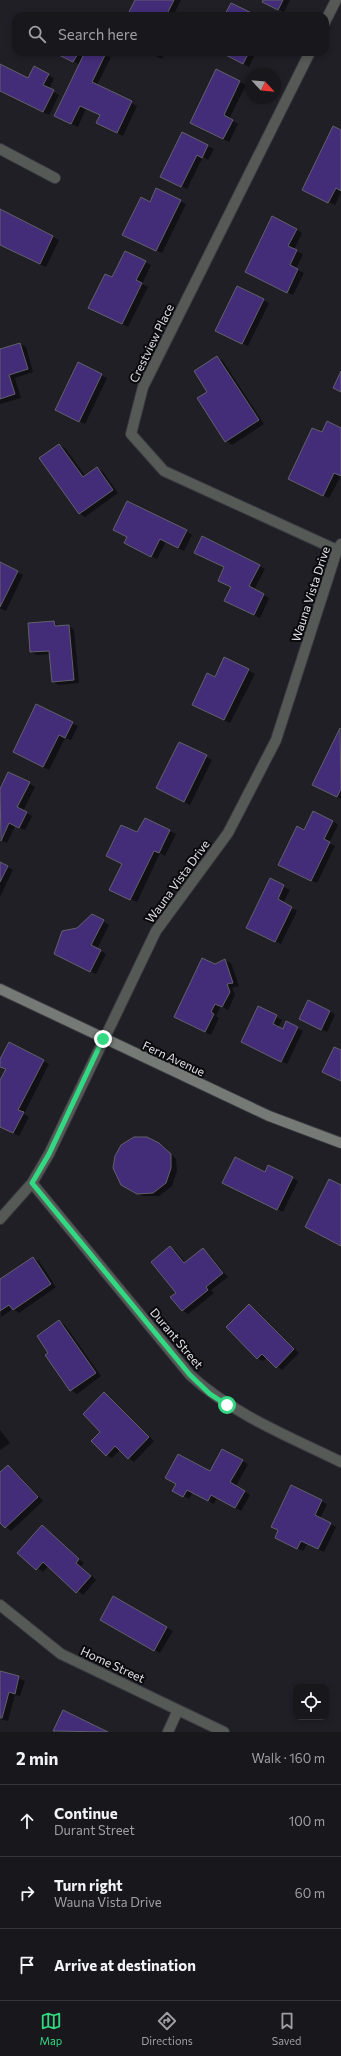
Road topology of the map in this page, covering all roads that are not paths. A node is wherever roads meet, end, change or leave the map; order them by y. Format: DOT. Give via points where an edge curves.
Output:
graph roads {
  1 [pos="336,0"];
  2 [pos="329,14"];
  3 [pos="308,56"];
  4 [pos="0,149"];
  5 [pos="55,178"];
  6 [pos="339,547"];
  7 [pos="0,989"];
  8 [pos="103,1039"];
  9 [pos="341,1143"];
  10 [pos="32,1183"];
  11 [pos="0,1219"];
  12 [pos="341,1462"];
  13 [pos="0,1605"];
  14 [pos="178,1710"];
  15 [pos="168,1732"];
  16 [pos="224,1732"];
  1 -- 2 [label="street"];
  3 -- 6 [label="street, Crestview Place" via="143,387 131,434 164,470"];
  4 -- 5 [label="street"];
  6 -- 8 [label="street, Wauna Vista Drive" via="276,740 228,833 156,931"];
  7 -- 8 [label="main road, Fern Avenue"];
  8 -- 9 [label="main road, Fern Avenue" via="269,1116"];
  8 -- 10 [label="street, Wauna Vista Drive" via="49,1154"];
  10 -- 11 [label="street, Wauna Vista Drive"];
  10 -- 12 [label="street, Durant Street" via="190,1375 210,1394 244,1414"];
  13 -- 14 [label="street, Home Street" via="61,1654"];
  14 -- 15 [label="street"];
  14 -- 16 [label="street, Home Street"];
}
